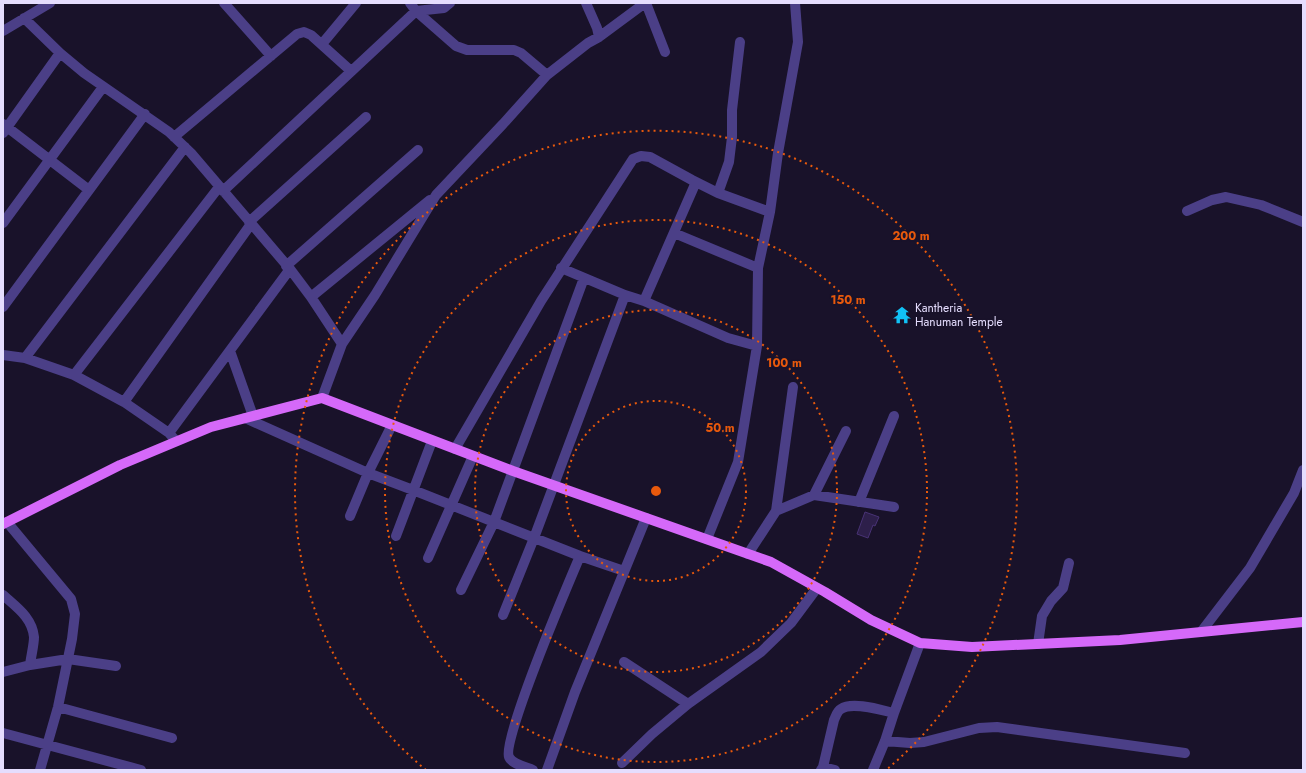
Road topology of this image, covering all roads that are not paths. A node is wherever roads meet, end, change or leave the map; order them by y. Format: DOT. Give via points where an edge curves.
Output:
graph roads {
  1 [pos="50,3"];
  2 [pos="224,3"];
  3 [pos="356,3"];
  4 [pos="450,3"];
  5 [pos="586,3"];
  6 [pos="646,3"];
  7 [pos="794,3"];
  8 [pos="413,7"];
  9 [pos="24,18"];
  10 [pos="3,31"];
  11 [pos="599,37"];
  12 [pos="740,42"];
  13 [pos="322,44"];
  14 [pos="665,52"];
  15 [pos="60,53"];
  16 [pos="271,56"];
  17 [pos="352,71"];
  18 [pos="548,75"];
  19 [pos="103,87"];
  20 [pos="145,114"];
  21 [pos="366,117"];
  22 [pos="4,128"];
  23 [pos="174,137"];
  24 [pos="185,147"];
  25 [pos="418,150"];
  26 [pos="50,159"];
  27 [pos="696,182"];
  28 [pos="221,189"];
  29 [pos="88,190"];
  30 [pos="718,193"];
  31 [pos="436,195"];
  32 [pos="1188,211"];
  33 [pos="770,212"];
  34 [pos="1303,222"];
  35 [pos="3,223"];
  36 [pos="250,223"];
  37 [pos="674,233"];
  38 [pos="288,267"];
  39 [pos="561,268"];
  40 [pos="758,268"];
  41 [pos="584,278"];
  42 [pos="625,295"];
  43 [pos="311,297"];
  44 [pos="644,301"];
  45 [pos="3,307"];
  46 [pos="342,344"];
  47 [pos="757,346"];
  48 [pos="230,351"];
  49 [pos="3,355"];
  50 [pos="25,358"];
  51 [pos="74,375"];
  52 [pos="793,387"];
  53 [pos="322,398"];
  54 [pos="124,402"];
  55 [pos="894,416"];
  56 [pos="249,417"];
  57 [pos="392,425"];
  58 [pos="846,431"];
  59 [pos="173,437"];
  60 [pos="432,441"];
  61 [pos="455,449"];
  62 [pos="473,456"];
  63 [pos="1303,470"];
  64 [pos="513,471"];
  65 [pos="368,473"];
  66 [pos="553,485"];
  67 [pos="413,490"];
  68 [pos="814,495"];
  69 [pos="859,502"];
  70 [pos="452,505"];
  71 [pos="894,507"];
  72 [pos="776,512"];
  73 [pos="350,516"];
  74 [pos="646,518"];
  75 [pos="494,522"];
  76 [pos="5,523"];
  77 [pos="396,536"];
  78 [pos="534,538"];
  79 [pos="707,539"];
  80 [pos="748,554"];
  81 [pos="580,556"];
  82 [pos="428,558"];
  83 [pos="1069,564"];
  84 [pos="624,571"];
  85 [pos="817,588"];
  86 [pos="461,590"];
  87 [pos="3,595"];
  88 [pos="503,615"];
  89 [pos="1303,622"];
  90 [pos="1201,632"];
  91 [pos="920,643"];
  92 [pos="1038,644"];
  93 [pos="68,659"];
  94 [pos="624,662"];
  95 [pos="30,665"];
  96 [pos="116,666"];
  97 [pos="3,672"];
  98 [pos="688,704"];
  99 [pos="58,707"];
  100 [pos="894,713"];
  101 [pos="3,734"];
  102 [pos="172,738"];
  103 [pos="885,741"];
  104 [pos="47,744"];
  105 [pos="1185,753"];
  106 [pos="622,763"];
  107 [pos="822,768"];
  108 [pos="40,770"];
  109 [pos="141,770"];
  110 [pos="533,770"];
  111 [pos="547,770"];
  112 [pos="835,770"];
  113 [pos="872,770"];
  1 -- 9 [label="street"];
  2 -- 16 [label="street"];
  3 -- 13 [label="street"];
  4 -- 8 [label="street" via="444,8"];
  5 -- 11 [label="street"];
  6 -- 11 [label="street"];
  6 -- 14 [label="street"];
  7 -- 33 [label="street" via="798,42"];
  8 -- 17 [label="street"];
  8 -- 18 [label="street" via="456,46 467,50 514,50"];
  9 -- 10 [label="street"];
  9 -- 15 [label="street"];
  11 -- 18 [label="street"];
  12 -- 30 [label="street" via="729,162"];
  13 -- 16 [label="street" via="304,32 297,34"];
  13 -- 17 [label="street"];
  15 -- 19 [label="street"];
  15 -- 22 [label="street"];
  16 -- 23 [label="street"];
  17 -- 28 [label="street"];
  18 -- 31 [label="street"];
  19 -- 20 [label="street"];
  19 -- 26 [label="street"];
  20 -- 23 [label="street"];
  20 -- 29 [label="street"];
  21 -- 36 [label="street"];
  22 -- 26 [label="street"];
  23 -- 24 [label="street"];
  24 -- 28 [label="street"];
  24 -- 50 [label="street"];
  25 -- 38 [label="street"];
  26 -- 29 [label="street"];
  26 -- 35 [label="street"];
  27 -- 30 [label="street"];
  27 -- 37 [label="street"];
  27 -- 39 [label="street" via="650,157 641,156 633,159"];
  28 -- 36 [label="street"];
  28 -- 51 [label="street"];
  29 -- 45 [label="street"];
  30 -- 33 [label="street"];
  31 -- 43 [label="street"];
  31 -- 46 [label="street"];
  32 -- 34 [label="street" via="1212,200 1226,197 1261,205"];
  33 -- 40 [label="street"];
  36 -- 38 [label="street"];
  36 -- 54 [label="street"];
  37 -- 40 [label="street"];
  37 -- 44 [label="street"];
  38 -- 43 [label="street"];
  38 -- 48 [label="street"];
  39 -- 41 [label="street"];
  39 -- 61 [label="street"];
  40 -- 47 [label="street"];
  41 -- 42 [label="street"];
  41 -- 64 [label="street"];
  42 -- 44 [label="street"];
  42 -- 66 [label="street"];
  43 -- 46 [label="street"];
  44 -- 47 [label="street" via="728,338"];
  46 -- 53 [label="street"];
  47 -- 79 [label="street" via="738,462"];
  48 -- 56 [label="street"];
  48 -- 59 [label="street"];
  49 -- 50 [label="street"];
  50 -- 51 [label="street"];
  51 -- 54 [label="street"];
  52 -- 72 [label="street"];
  53 -- 56 [label="main road"];
  53 -- 57 [label="main road"];
  54 -- 59 [label="street"];
  55 -- 69 [label="street"];
  56 -- 59 [label="main road"];
  56 -- 65 [label="street"];
  57 -- 60 [label="main road"];
  57 -- 65 [label="street"];
  58 -- 68 [label="street"];
  59 -- 76 [label="main road"];
  60 -- 61 [label="main road"];
  60 -- 67 [label="street"];
  61 -- 62 [label="main road"];
  62 -- 64 [label="main road"];
  62 -- 70 [label="street"];
  63 -- 90 [label="street" via="1294,493 1250,568"];
  64 -- 66 [label="main road"];
  64 -- 75 [label="street"];
  65 -- 67 [label="street"];
  65 -- 73 [label="street"];
  66 -- 74 [label="main road"];
  66 -- 78 [label="street"];
  67 -- 70 [label="street"];
  67 -- 77 [label="street"];
  68 -- 69 [label="street"];
  68 -- 72 [label="street"];
  69 -- 71 [label="street"];
  70 -- 75 [label="street"];
  70 -- 82 [label="street"];
  72 -- 80 [label="street"];
  74 -- 79 [label="main road"];
  74 -- 84 [label="street"];
  75 -- 78 [label="street"];
  75 -- 86 [label="street"];
  76 -- 93 [label="street" via="71,600 75,614"];
  78 -- 81 [label="street"];
  78 -- 88 [label="street"];
  79 -- 80 [label="main road"];
  80 -- 85 [label="main road" via="771,562"];
  81 -- 84 [label="street"];
  81 -- 110 [label="street" via="535,667 508,748 508,756 512,761"];
  83 -- 92 [label="street" via="1063,588 1042,616"];
  84 -- 111 [label="street" via="575,692"];
  85 -- 91 [label="main road" via="870,620"];
  85 -- 98 [label="street" via="791,623 761,652"];
  87 -- 95 [label="street" via="31,623 34,637"];
  89 -- 90 [label="main road"];
  90 -- 92 [label="main road" via="1120,640"];
  91 -- 92 [label="main road" via="972,647"];
  91 -- 100 [label="street"];
  93 -- 95 [label="street"];
  93 -- 96 [label="street"];
  93 -- 99 [label="street"];
  94 -- 98 [label="street"];
  95 -- 97 [label="street"];
  98 -- 106 [label="street"];
  99 -- 102 [label="street"];
  99 -- 104 [label="street"];
  100 -- 103 [label="street"];
  100 -- 107 [label="street" via="854,705 842,708 834,720"];
  101 -- 104 [label="street"];
  103 -- 105 [label="street" via="924,742 979,728 997,727"];
  103 -- 113 [label="street"];
  104 -- 108 [label="street"];
  104 -- 109 [label="street"];
  107 -- 112 [label="street"];
}
